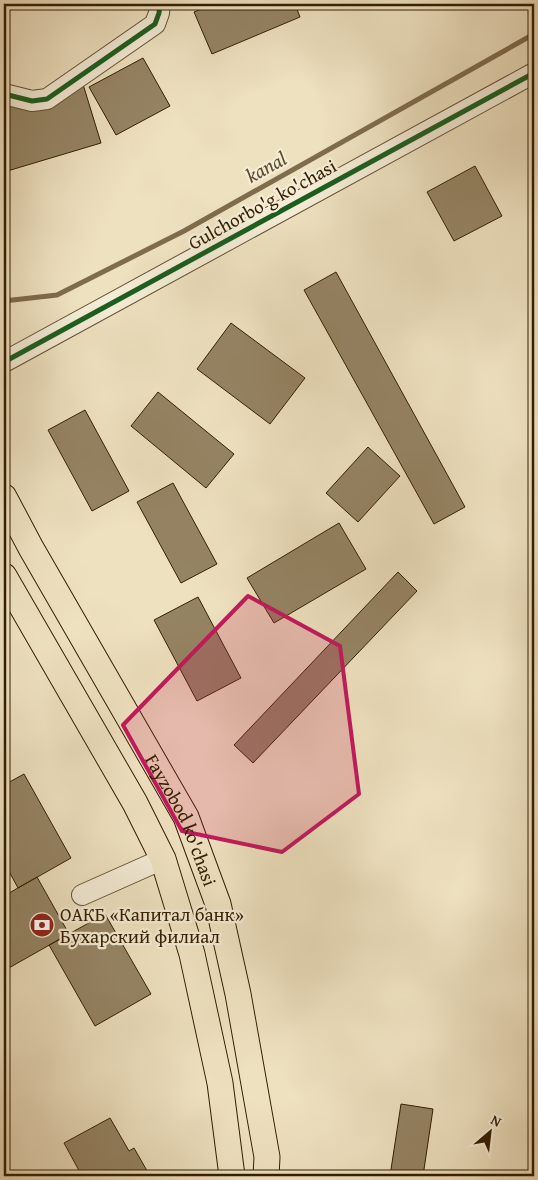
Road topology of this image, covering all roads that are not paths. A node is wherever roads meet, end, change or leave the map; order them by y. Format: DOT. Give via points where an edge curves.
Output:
graph roads {
  1 [pos="160,4"];
  2 [pos="534,72"];
  3 [pos="4,94"];
  4 [pos="4,362"];
  5 [pos="4,497"];
  6 [pos="6,587"];
  7 [pos="163,860"];
  8 [pos="82,895"];
  9 [pos="232,1176"];
  10 [pos="266,1176"];
  1 -- 3 [label="street" via="155,24 46,99 32,101"];
  2 -- 4 [label="street, Gulchorbo'g ko'chasi"];
  5 -- 10 [label="main road, Fayzobod ko'chasi" via="186,817 218,904 267,1157"];
  6 -- 7 [label="main road, Fayzobod ko'chasi" via="135,803"];
  7 -- 8 [label="street"];
  7 -- 9 [label="main road, Fayzobod ko'chasi" via="192,954 220,1083"];
}
